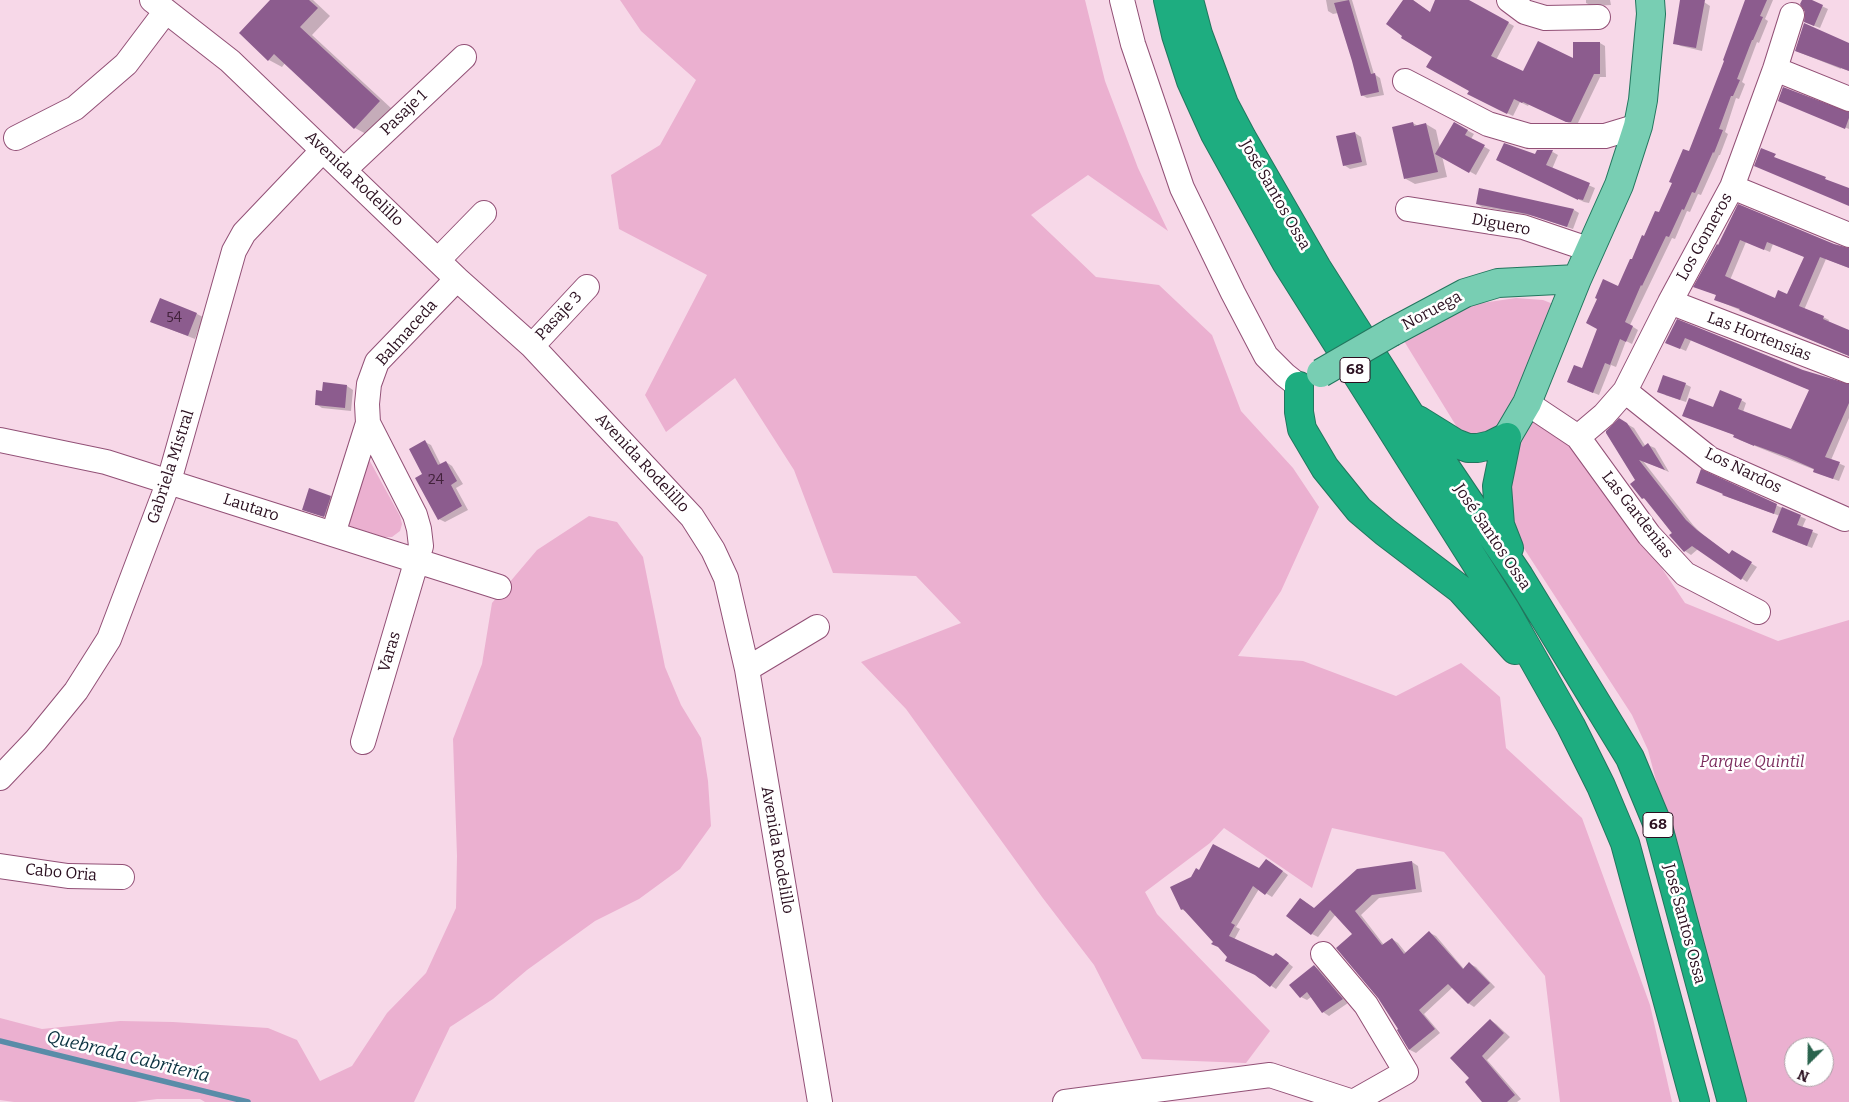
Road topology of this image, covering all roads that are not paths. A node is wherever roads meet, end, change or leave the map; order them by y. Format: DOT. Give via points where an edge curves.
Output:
graph roads {
  1 [pos="1122,0"];
  2 [pos="1168,0"];
  3 [pos="1189,0"];
  4 [pos="1509,0"];
  5 [pos="1650,0"];
  6 [pos="159,6"];
  7 [pos="1792,15"];
  8 [pos="1598,17"];
  9 [pos="464,56"];
  10 [pos="1775,69"];
  11 [pos="1405,81"];
  12 [pos="1849,99"];
  13 [pos="1638,126"];
  14 [pos="16,138"];
  15 [pos="323,150"];
  16 [pos="344,170"];
  17 [pos="1732,187"];
  18 [pos="1408,209"];
  19 [pos="484,213"];
  20 [pos="1849,235"];
  21 [pos="1591,250"];
  22 [pos="438,260"];
  23 [pos="457,279"];
  24 [pos="1577,280"];
  25 [pos="587,287"];
  26 [pos="1670,302"];
  27 [pos="532,346"];
  28 [pos="1849,371"];
  29 [pos="1310,379"];
  30 [pos="1625,391"];
  31 [pos="1527,403"];
  32 [pos="1411,416"];
  33 [pos="368,423"];
  34 [pos="1507,437"];
  35 [pos="1578,437"];
  36 [pos="0,440"];
  37 [pos="169,482"];
  38 [pos="1845,519"];
  39 [pos="333,534"];
  40 [pos="417,561"];
  41 [pos="1519,576"];
  42 [pos="498,587"];
  43 [pos="1758,612"];
  44 [pos="817,627"];
  45 [pos="747,669"];
  46 [pos="1572,726"];
  47 [pos="363,742"];
  48 [pos="0,778"];
  49 [pos="0,866"];
  50 [pos="122,877"];
  51 [pos="1323,954"];
  52 [pos="820,1102"];
  53 [pos="1065,1102"];
  54 [pos="1695,1102"];
  55 [pos="1732,1102"];
  1 -- 29 [label="street" via="1133,44 1182,188 1233,293 1266,356 1285,375"];
  2 -- 46 [label="highway, José Santos Ossa / 68" via="1191,81 1224,151 1286,262 1505,609"];
  3 -- 32 [label="highway, José Santos Ossa / 68" via="1210,69 1242,138 1317,268"];
  4 -- 8 [label="street" via="1525,12 1545,18"];
  5 -- 13 [label="main road" via="1643,100"];
  6 -- 14 [label="street" via="126,64 75,108"];
  6 -- 15 [label="street, Avenida Rodelillo" via="230,61"];
  7 -- 10 [label="street, Los Gomeros"];
  9 -- 16 [label="street, Pasaje 1"];
  10 -- 12 [label="street"];
  10 -- 17 [label="street, Los Gomeros"];
  11 -- 13 [label="street" via="1488,124 1529,136 1604,136"];
  13 -- 21 [label="main road" via="1619,185"];
  15 -- 16 [label="street, Avenida Rodelillo"];
  15 -- 37 [label="street, Gabriela Mistral" via="244,233 234,251"];
  16 -- 22 [label="street, Avenida Rodelillo"];
  17 -- 20 [label="street"];
  17 -- 26 [label="street, Los Gomeros"];
  18 -- 21 [label="street, Diguero" via="1523,227"];
  19 -- 22 [label="street"];
  21 -- 24 [label="main road"];
  22 -- 23 [label="street, Avenida Rodelillo"];
  23 -- 27 [label="street, Avenida Rodelillo"];
  23 -- 33 [label="street, Balmaceda" via="377,362 369,384"];
  24 -- 29 [label="main road, Noruega, bridge" via="1498,283 1465,292"];
  24 -- 31 [label="main road"];
  25 -- 27 [label="street, Pasaje 3"];
  26 -- 28 [label="street, Las Hortensias"];
  26 -- 30 [label="street, Los Gomeros"];
  27 -- 45 [label="street, Avenida Rodelillo" via="692,517 726,578"];
  29 -- 46 [label="highway" via="1299,412 1302,429 1325,468 1359,510 1460,589 1536,675"];
  30 -- 35 [label="street, Los Gomeros"];
  30 -- 38 [label="street, Los Nardos" via="1710,459"];
  31 -- 34 [label="main road"];
  31 -- 35 [label="street, Las Gardenias"];
  32 -- 34 [label="highway" via="1468,448 1491,445"];
  32 -- 41 [label="highway, José Santos Ossa / 68"];
  33 -- 39 [label="street, Balmaceda"];
  33 -- 40 [label="street, Balmaceda" via="415,515 421,546"];
  34 -- 41 [label="highway" via="1497,486 1500,525"];
  35 -- 43 [label="street, Las Gardenias" via="1649,535 1685,574"];
  36 -- 37 [label="street, Lautaro" via="84,456"];
  37 -- 39 [label="street, Lautaro"];
  37 -- 48 [label="street, Gabriela Mistral" via="109,639 76,691"];
  39 -- 40 [label="street, Lautaro"];
  40 -- 42 [label="street, Lautaro"];
  40 -- 47 [label="street, Varas"];
  41 -- 55 [label="highway, José Santos Ossa / 68" via="1630,758 1658,823"];
  44 -- 45 [label="street"];
  45 -- 52 [label="street, Avenida Rodelillo"];
  46 -- 54 [label="highway, José Santos Ossa / 68" via="1625,843"];
  49 -- 50 [label="street, Cabo Oria" via="68,876"];
  51 -- 53 [label="street" via="1366,1005 1406,1072 1353,1102 1270,1075"];
}
